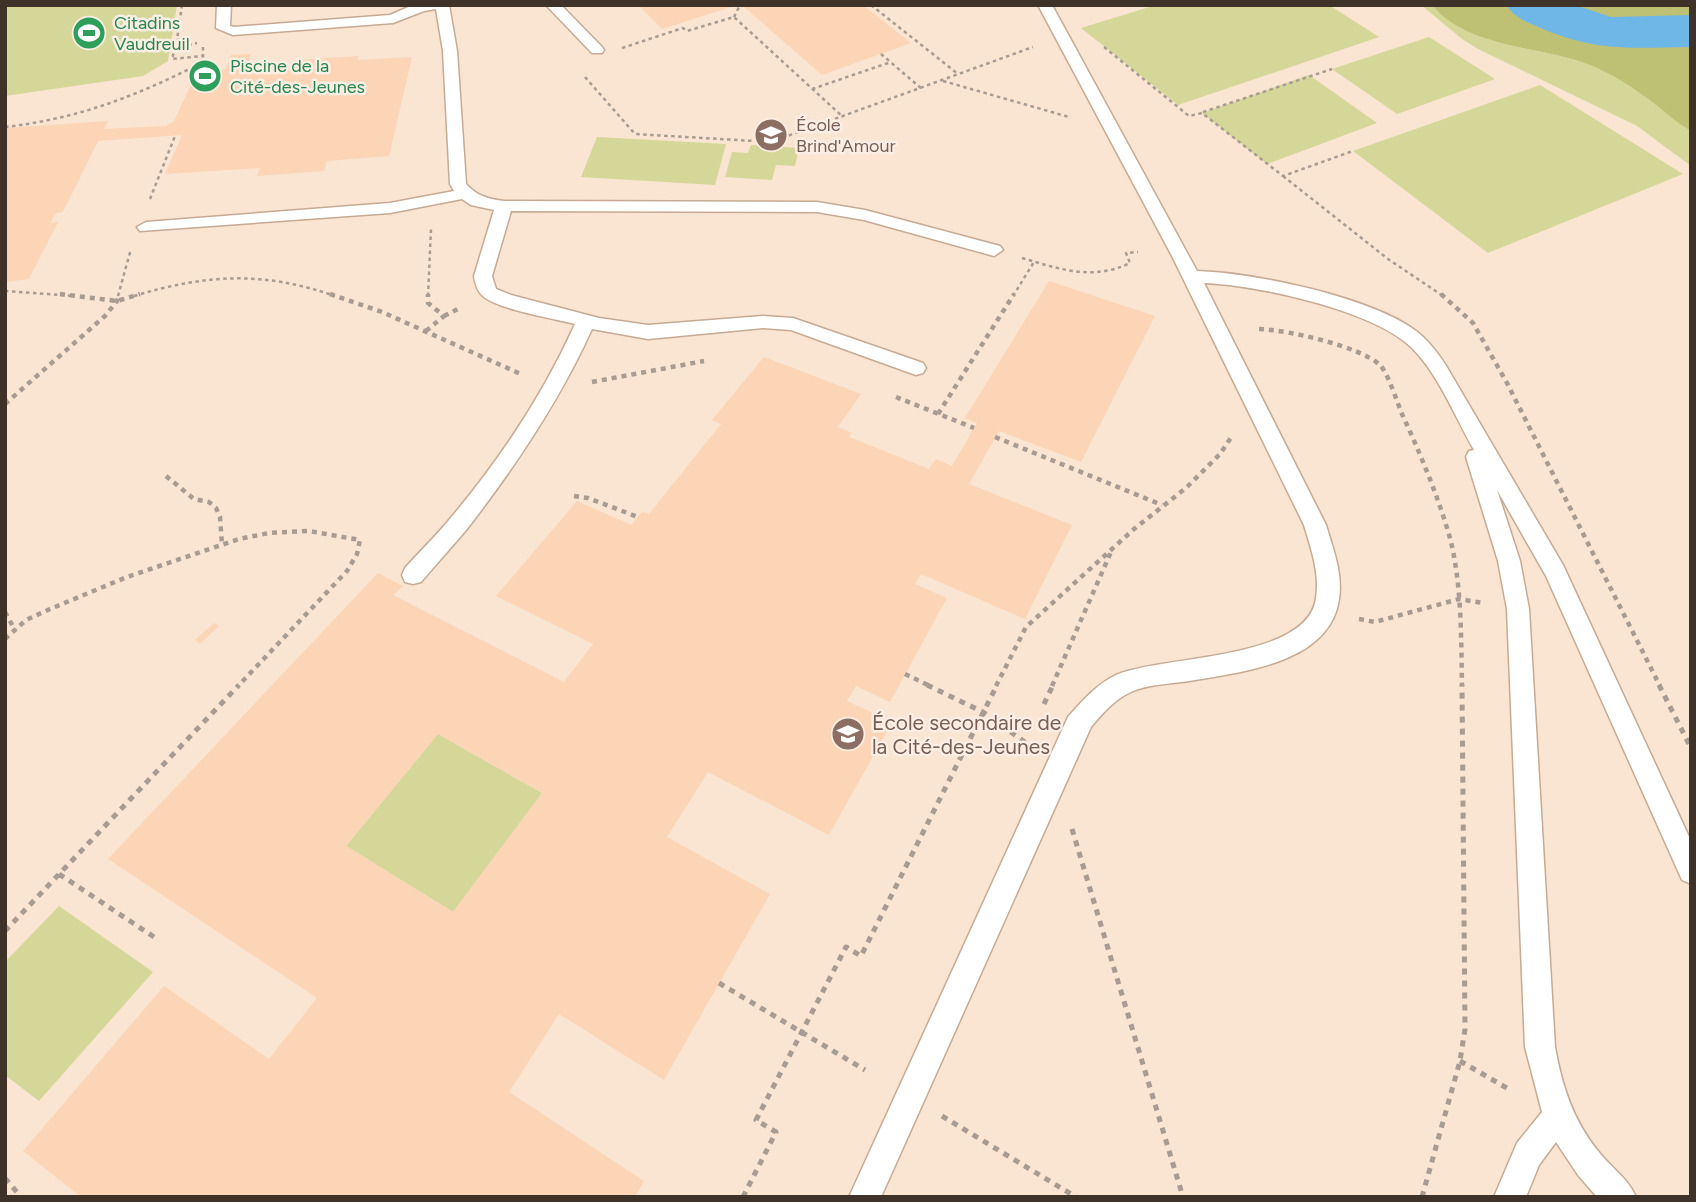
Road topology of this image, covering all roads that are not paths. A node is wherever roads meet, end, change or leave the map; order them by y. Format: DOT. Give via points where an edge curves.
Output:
graph roads {
  1 [pos="225,5"];
  2 [pos="436,5"];
  3 [pos="442,5"];
  4 [pos="553,5"];
  5 [pos="1045,5"];
  6 [pos="599,53"];
  7 [pos="464,194"];
  8 [pos="504,206"];
  9 [pos="146,227"];
  10 [pos="994,250"];
  11 [pos="1192,277"];
  12 [pos="586,321"];
  13 [pos="916,368"];
  14 [pos="1464,417"];
  15 [pos="413,575"];
  16 [pos="1691,871"];
  17 [pos="1558,1118"];
  18 [pos="865,1197"];
  19 [pos="1510,1197"];
  20 [pos="1620,1197"];
  1 -- 2 [label="lane" via="223,28 233,31 393,19"];
  3 -- 7 [label="lane" via="450,51 456,174"];
  4 -- 6 [label="lane"];
  5 -- 11 [label="lane"];
  7 -- 8 [label="lane" via="473,201"];
  7 -- 9 [label="lane" via="390,208"];
  8 -- 10 [label="lane" via="817,206"];
  8 -- 12 [label="lane" via="483,276 485,286 505,300"];
  11 -- 14 [label="lane" via="1275,285 1393,326 1429,356"];
  11 -- 18 [label="lane" via="1325,551 1330,588 1324,613 1303,639 1270,655 1125,683 1104,696 1077,725"];
  12 -- 13 [label="lane" via="648,332 763,322 793,324"];
  12 -- 15 [label="lane" via="551,392 462,519"];
  14 -- 16 [label="lane" via="1555,572"];
  14 -- 17 [label="lane" via="1509,561 1518,609 1540,1047"];
  17 -- 19 [label="lane" via="1529,1148"];
  17 -- 20 [label="lane" via="1595,1174"];
}
